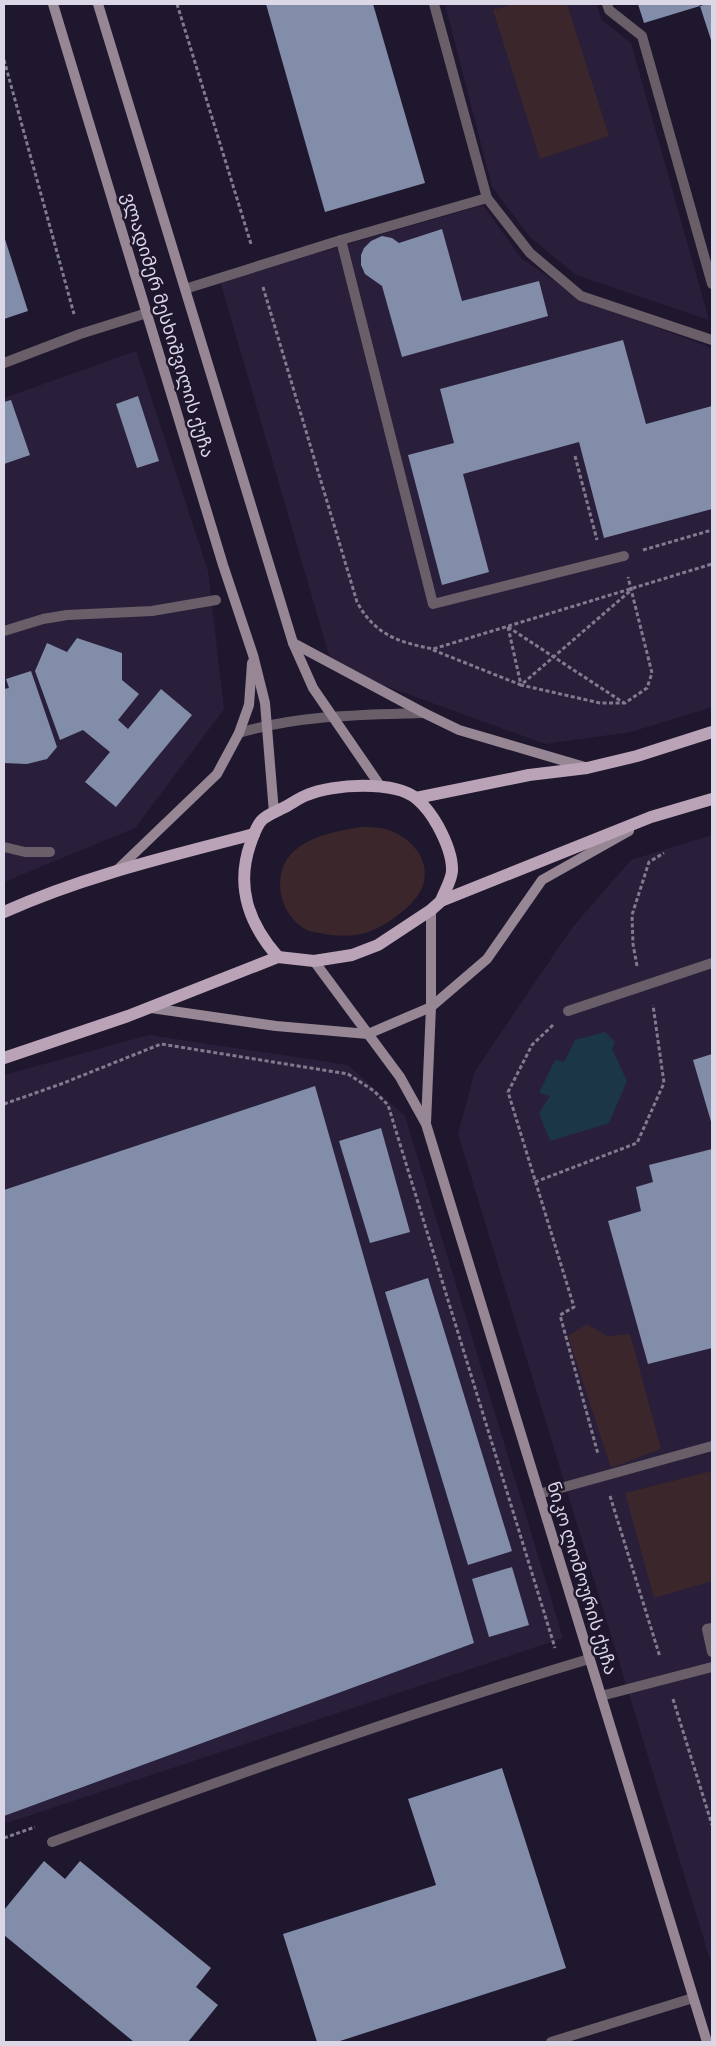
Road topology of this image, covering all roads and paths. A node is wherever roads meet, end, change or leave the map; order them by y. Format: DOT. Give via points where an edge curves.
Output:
graph roads {
  1 [pos="53,4"];
  2 [pos="98,4"];
  3 [pos="434,4"];
  4 [pos="607,4"];
  5 [pos="4,60"];
  6 [pos="487,198"];
  7 [pos="342,240"];
  8 [pos="712,284"];
  9 [pos="185,289"];
  10 [pos="147,313"];
  11 [pos="80,334"];
  12 [pos="712,340"];
  13 [pos="4,363"];
  14 [pos="712,530"];
  15 [pos="624,556"];
  16 [pos="631,590"];
  17 [pos="216,600"];
  18 [pos="4,631"];
  19 [pos="293,643"];
  20 [pos="433,649"];
  21 [pos="253,655"];
  22 [pos="553,657"];
  23 [pos="652,673"];
  24 [pos="521,685"];
  25 [pos="625,703"];
  26 [pos="424,713"];
  27 [pos="332,716"];
  28 [pos="268,725"];
  29 [pos="712,732"];
  30 [pos="239,733"];
  31 [pos="587,768"];
  32 [pos="381,787"];
  33 [pos="416,798"];
  34 [pos="712,799"];
  35 [pos="274,813"];
  36 [pos="651,817"];
  37 [pos="254,834"];
  38 [pos="4,847"];
  39 [pos="50,852"];
  40 [pos="664,853"];
  41 [pos="116,871"];
  42 [pos="440,901"];
  43 [pos="431,910"];
  44 [pos="4,912"];
  45 [pos="278,957"];
  46 [pos="314,961"];
  47 [pos="712,963"];
  48 [pos="641,987"];
  49 [pos="150,1007"];
  50 [pos="432,1007"];
  51 [pos="568,1011"];
  52 [pos="368,1034"];
  53 [pos="4,1058"];
  54 [pos="4,1104"];
  55 [pos="426,1124"];
  56 [pos="535,1182"];
  57 [pos="712,1446"];
  58 [pos="604,1476"];
  59 [pos="539,1494"];
  60 [pos="712,1628"];
  61 [pos="712,1652"];
  62 [pos="557,1654"];
  63 [pos="590,1659"];
  64 [pos="712,1667"];
  65 [pos="667,1679"];
  66 [pos="601,1696"];
  67 [pos="712,1825"];
  68 [pos="52,1842"];
  69 [pos="693,1998"];
  70 [pos="551,2042"];
  71 [pos="706,2042"];
  1 -- 10 [label="street, ვლადიმერ მესხიშვილის ქუჩა"];
  2 -- 9 [label="street, ვლადიმერ მესხიშვილის ქუჩა"];
  3 -- 6 [label="street"];
  4 -- 8 [label="street" via="609,10 642,36"];
  5 -- 11 [label="path"];
  6 -- 7 [label="street"];
  6 -- 12 [label="street" via="530,254 581,296"];
  7 -- 9 [label="street"];
  7 -- 15 [label="street" via="433,604"];
  9 -- 19 [label="street, ვლადიმერ მესხიშვილის ქუჩა"];
  10 -- 11 [label="street"];
  10 -- 21 [label="street, ვლადიმერ მესხიშვილის ქუჩა"];
  11 -- 13 [label="street"];
  14 -- 15 [label="path"];
  16 -- 22 [label="path"];
  17 -- 18 [label="street" via="152,611 67,615"];
  19 -- 26 [label="street"];
  19 -- 27 [label="street, ვლადიმერ მესხიშვილის ქუჩა" via="313,688"];
  20 -- 24 [label="path"];
  21 -- 28 [label="street, ვლადიმერ მესხიშვილის ქუჩა"];
  21 -- 30 [label="street" via="249,705"];
  22 -- 24 [label="path"];
  22 -- 24 [label="path" via="508,627"];
  22 -- 25 [label="path"];
  23 -- 25 [label="path" via="648,688"];
  24 -- 25 [label="path" via="600,703"];
  26 -- 27 [label="street"];
  26 -- 31 [label="street" via="459,730"];
  27 -- 28 [label="street"];
  27 -- 32 [label="street, ვლადიმერ მესხიშვილის ქუჩა"];
  28 -- 30 [label="street"];
  28 -- 35 [label="street, ვლადიმერ მესხიშვილის ქუჩა"];
  29 -- 31 [label="main road"];
  30 -- 41 [label="street" via="217,774"];
  31 -- 33 [label="main road" via="529,775"];
  32 -- 33 [label="main road" via="393,788"];
  32 -- 35 [label="main road" via="338,786 307,794"];
  33 -- 42 [label="main road" via="434,819 447,843 452,870"];
  34 -- 36 [label="main road"];
  35 -- 37 [label="main road" via="264,818"];
  36 -- 42 [label="main road"];
  36 -- 50 [label="street" via="542,880 487,959"];
  37 -- 41 [label="main road"];
  37 -- 45 [label="main road" via="246,854 245,899 252,921"];
  38 -- 39 [label="street" via="25,852"];
  40 -- 48 [label="path" via="649,862 632,915 633,944"];
  41 -- 44 [label="main road" via="56,890"];
  42 -- 43 [label="main road"];
  43 -- 46 [label="main road" via="378,945 352,955"];
  43 -- 50 [label="street, ნიკო ლომოურის ქუჩა"];
  45 -- 46 [label="main road"];
  45 -- 49 [label="main road"];
  46 -- 52 [label="street, ნიკო ლომოურის ქუჩა"];
  47 -- 48 [label="street"];
  48 -- 51 [label="street"];
  48 -- 56 [label="path" via="652,999 664,1083 637,1143"];
  49 -- 52 [label="street" via="276,1026"];
  49 -- 53 [label="main road"];
  50 -- 52 [label="street"];
  50 -- 55 [label="street, ნიკო ლომოურის ქუჩა"];
  51 -- 56 [label="path" via="532,1045 508,1092"];
  52 -- 55 [label="street, ნიკო ლომოურის ქუჩა" via="400,1076"];
  54 -- 62 [label="path" via="161,1044 348,1074 374,1091 388,1106"];
  55 -- 59 [label="street, ნიკო ლომოურის ქუჩა"];
  56 -- 58 [label="path" via="574,1307 560,1315"];
  57 -- 58 [label="street"];
  58 -- 59 [label="street"];
  58 -- 65 [label="path"];
  59 -- 63 [label="street, ნიკო ლომოურის ქუჩა"];
  60 -- 61 [label="street" via="706,1630"];
  63 -- 66 [label="street, ნიკო ლომოურის ქუჩა"];
  63 -- 68 [label="street" via="492,1688 226,1778"];
  64 -- 65 [label="street"];
  65 -- 66 [label="street"];
  65 -- 67 [label="path"];
  66 -- 69 [label="street, ნიკო ლომოურის ქუჩა"];
  69 -- 70 [label="street"];
  69 -- 71 [label="street, ნიკო ლომოურის ქუჩა"];
}
